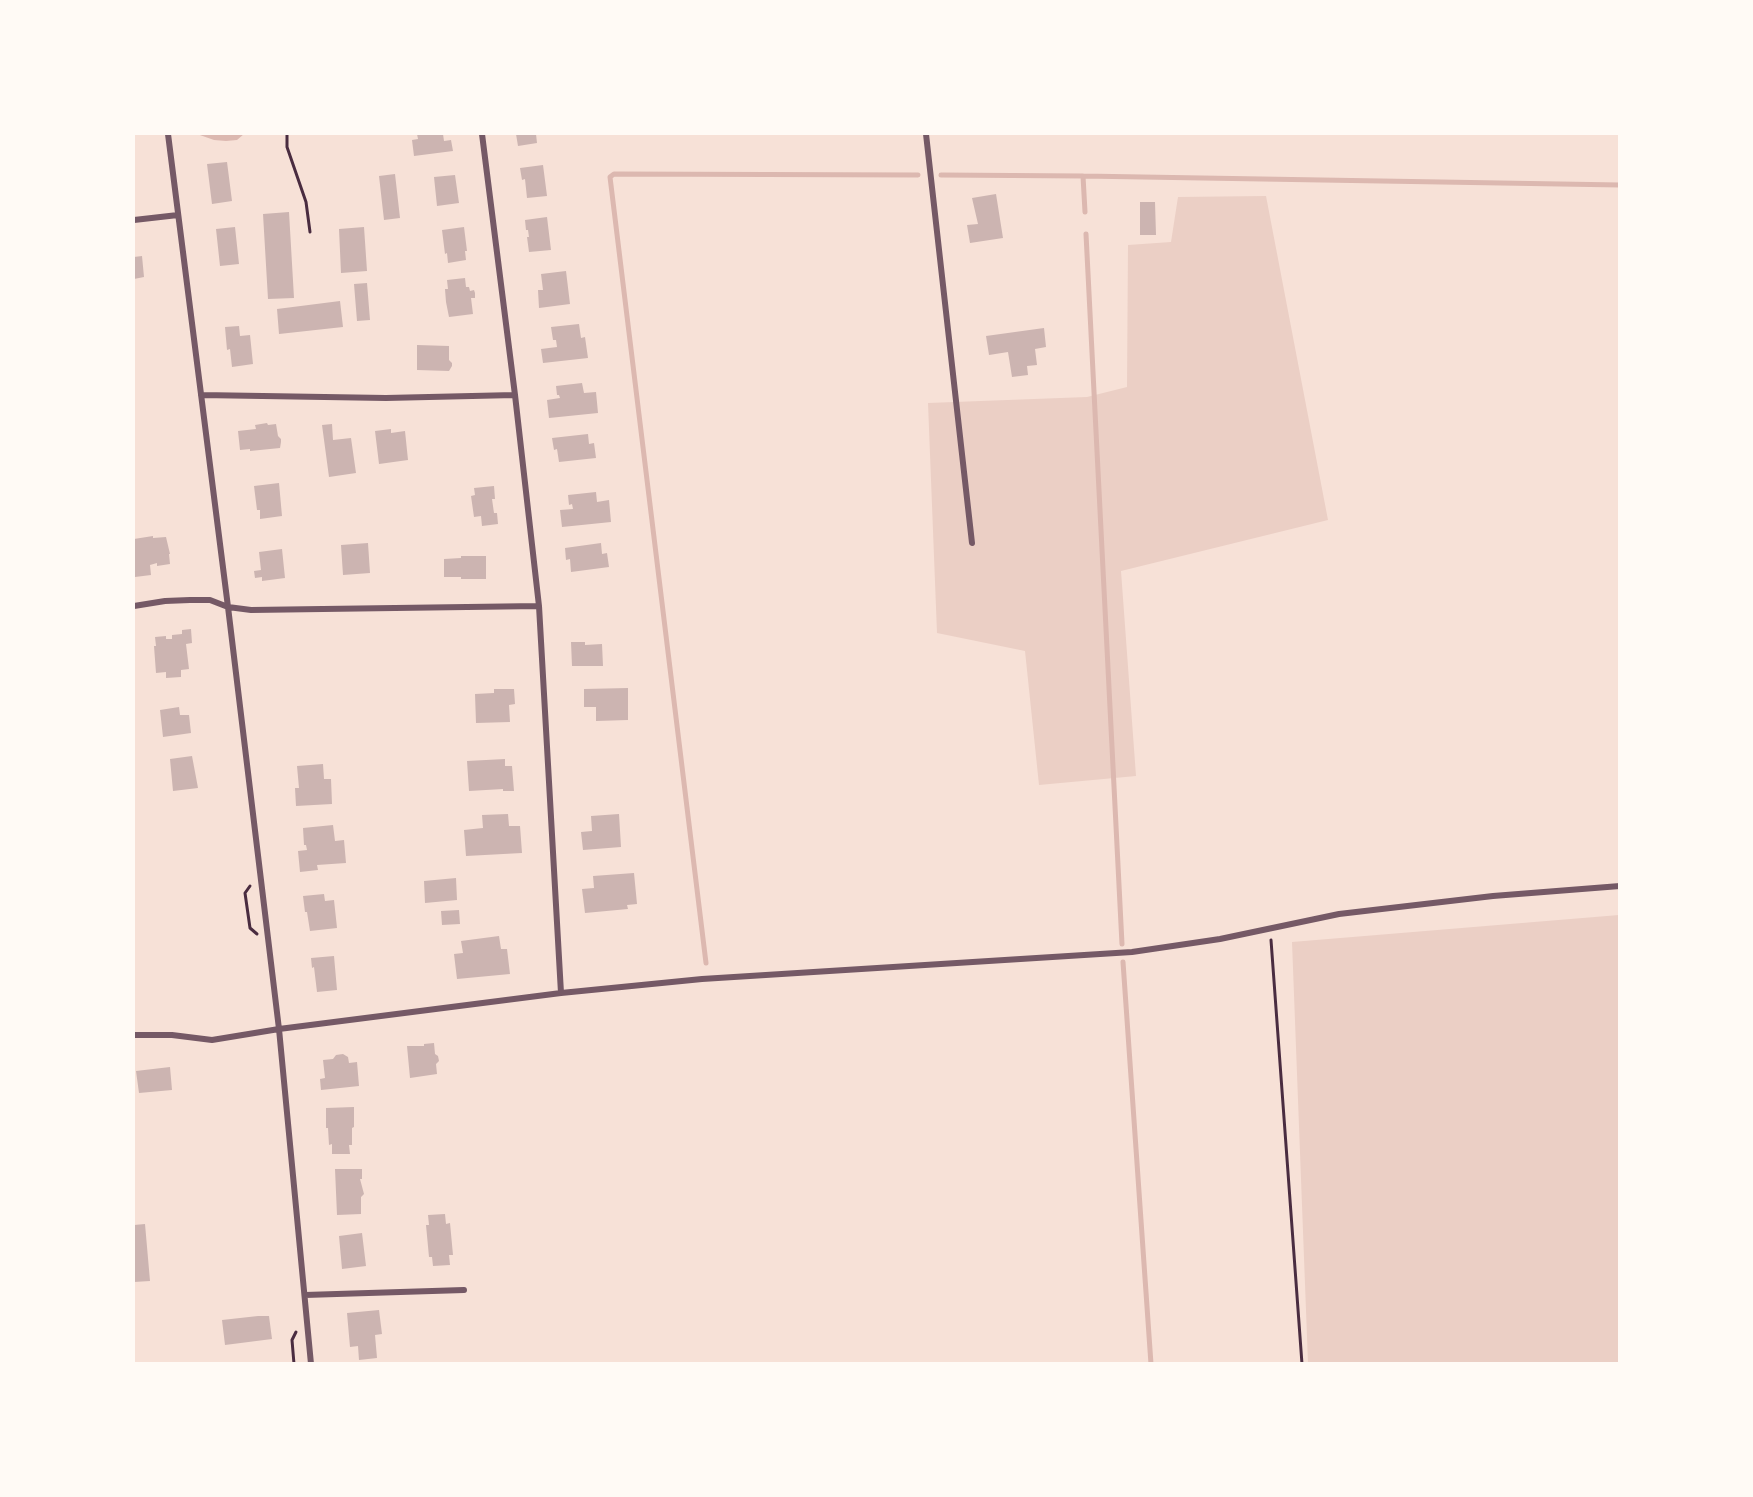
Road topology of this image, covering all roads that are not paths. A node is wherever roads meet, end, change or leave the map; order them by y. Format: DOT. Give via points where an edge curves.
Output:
graph roads {
  1 [pos="168,134"];
  2 [pos="482,134"];
  3 [pos="926,134"];
  4 [pos="178,215"];
  5 [pos="134,220"];
  6 [pos="201,395"];
  7 [pos="515,395"];
  8 [pos="972,543"];
  9 [pos="134,606"];
  10 [pos="539,606"];
  11 [pos="228,607"];
  12 [pos="1620,886"];
  13 [pos="561,993"];
  14 [pos="279,1029"];
  15 [pos="134,1035"];
  16 [pos="464,1290"];
  17 [pos="305,1295"];
  18 [pos="311,1364"];
  1 -- 4 [label="street"];
  2 -- 7 [label="street"];
  3 -- 8 [label="street"];
  4 -- 5 [label="street"];
  4 -- 6 [label="street"];
  6 -- 7 [label="street"];
  6 -- 11 [label="street"];
  7 -- 10 [label="street"];
  9 -- 11 [label="street" via="210,600"];
  10 -- 11 [label="street" via="310,610"];
  10 -- 13 [label="street"];
  11 -- 14 [label="street"];
  12 -- 13 [label="street" via="1389,907 1132,952 702,979"];
  13 -- 14 [label="street"];
  14 -- 15 [label="street" via="212,1040"];
  14 -- 17 [label="street"];
  16 -- 17 [label="street"];
  17 -- 18 [label="street"];
}
